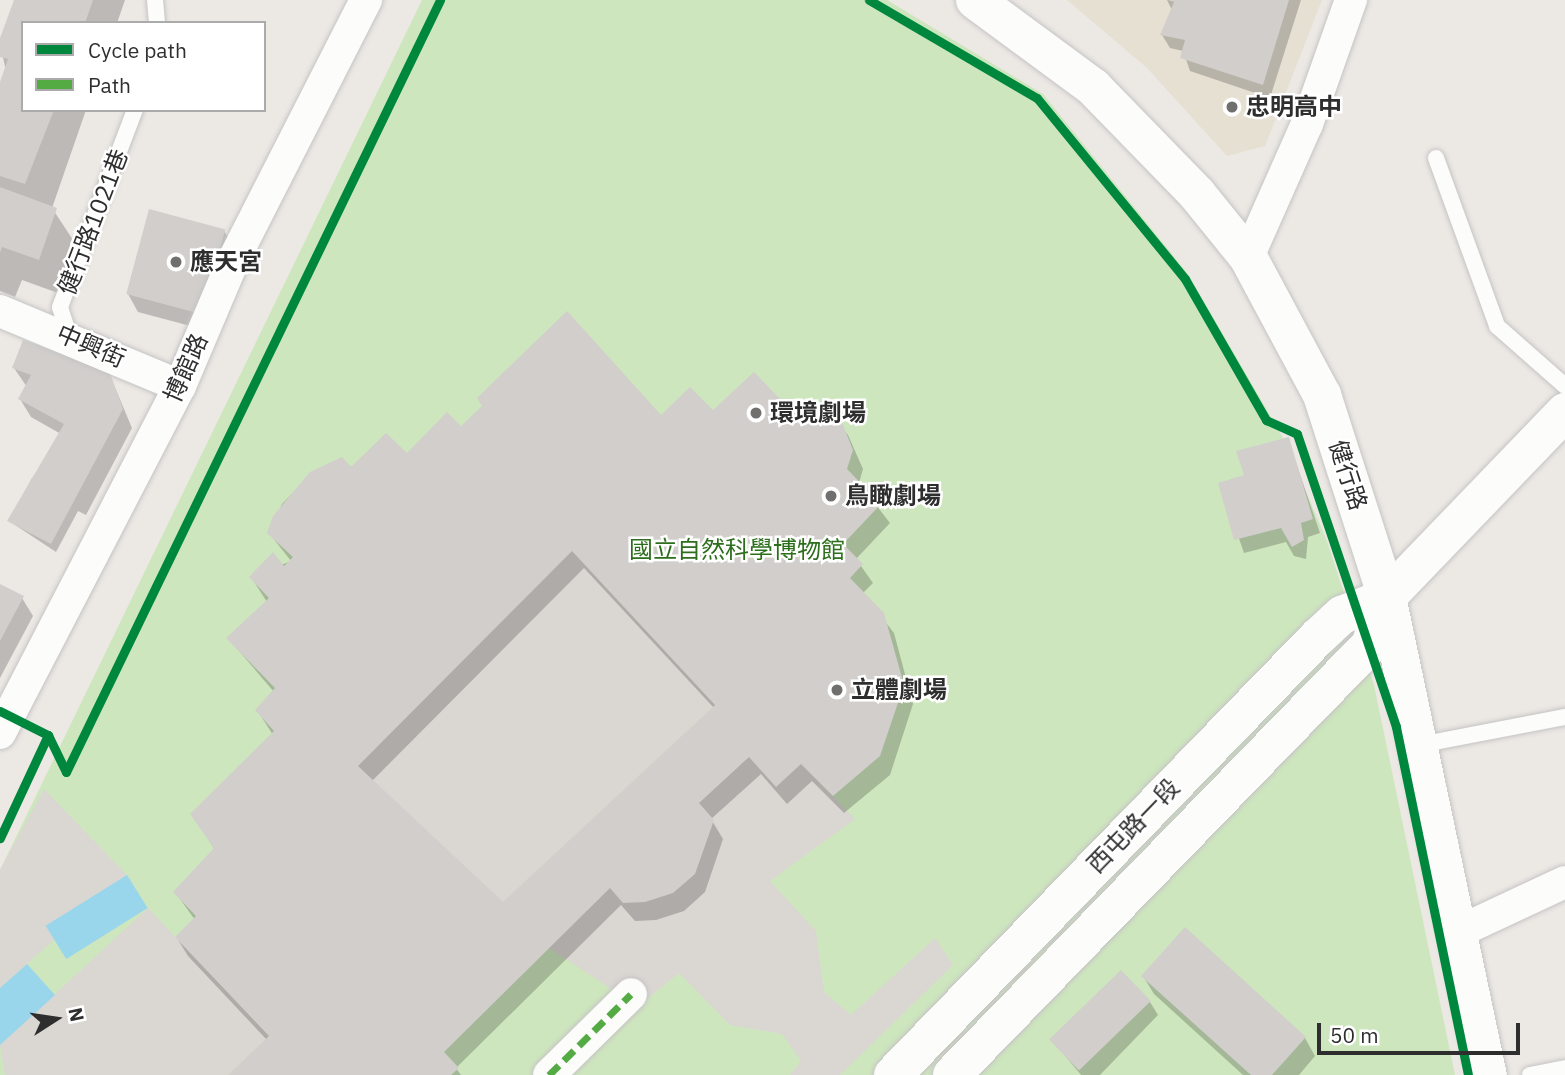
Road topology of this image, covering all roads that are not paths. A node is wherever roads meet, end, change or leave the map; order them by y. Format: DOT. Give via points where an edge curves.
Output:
graph roads {
  1 [pos="155,0"];
  2 [pos="366,0"];
  3 [pos="975,0"];
  4 [pos="1351,0"];
  5 [pos="157,21"];
  6 [pos="134,112"];
  7 [pos="1436,158"];
  8 [pos="1248,257"];
  9 [pos="0,311"];
  10 [pos="69,335"];
  11 [pos="180,386"];
  12 [pos="1565,386"];
  13 [pos="1565,412"];
  14 [pos="1387,597"];
  15 [pos="1565,717"];
  16 [pos="0,733"];
  17 [pos="1419,745"];
  18 [pos="1565,882"];
  19 [pos="1458,932"];
  20 [pos="631,994"];
  21 [pos="1565,1068"];
  22 [pos="550,1075"];
  23 [pos="893,1075"];
  24 [pos="952,1075"];
  25 [pos="1488,1075"];
  26 [pos="1530,1075"];
  1 -- 5 [label="lane"];
  2 -- 11 [label="street, 博館路" via="234,259"];
  3 -- 8 [label="street, 健行路" via="1093,87 1167,160"];
  4 -- 8 [label="street" via="1307,124"];
  6 -- 10 [label="lane, 健行路1021巷" via="60,307"];
  7 -- 12 [label="lane" via="1497,326"];
  8 -- 14 [label="street, 健行路" via="1322,395"];
  9 -- 10 [label="street, 中興街"];
  10 -- 11 [label="street, 中興街"];
  11 -- 16 [label="street, 博館路"];
  13 -- 14 [label="street, 西屯路一段"];
  14 -- 17 [label="street, 健行路"];
  14 -- 23 [label="street, 西屯路一段" via="1342,615 1325,631"];
  14 -- 24 [label="street, 西屯路一段" via="1370,645"];
  15 -- 17 [label="lane"];
  17 -- 19 [label="street, 健行路"];
  18 -- 19 [label="street"];
  19 -- 25 [label="street, 健行路"];
  20 -- 22 [label="street"];
  21 -- 26 [label="lane"];
}
